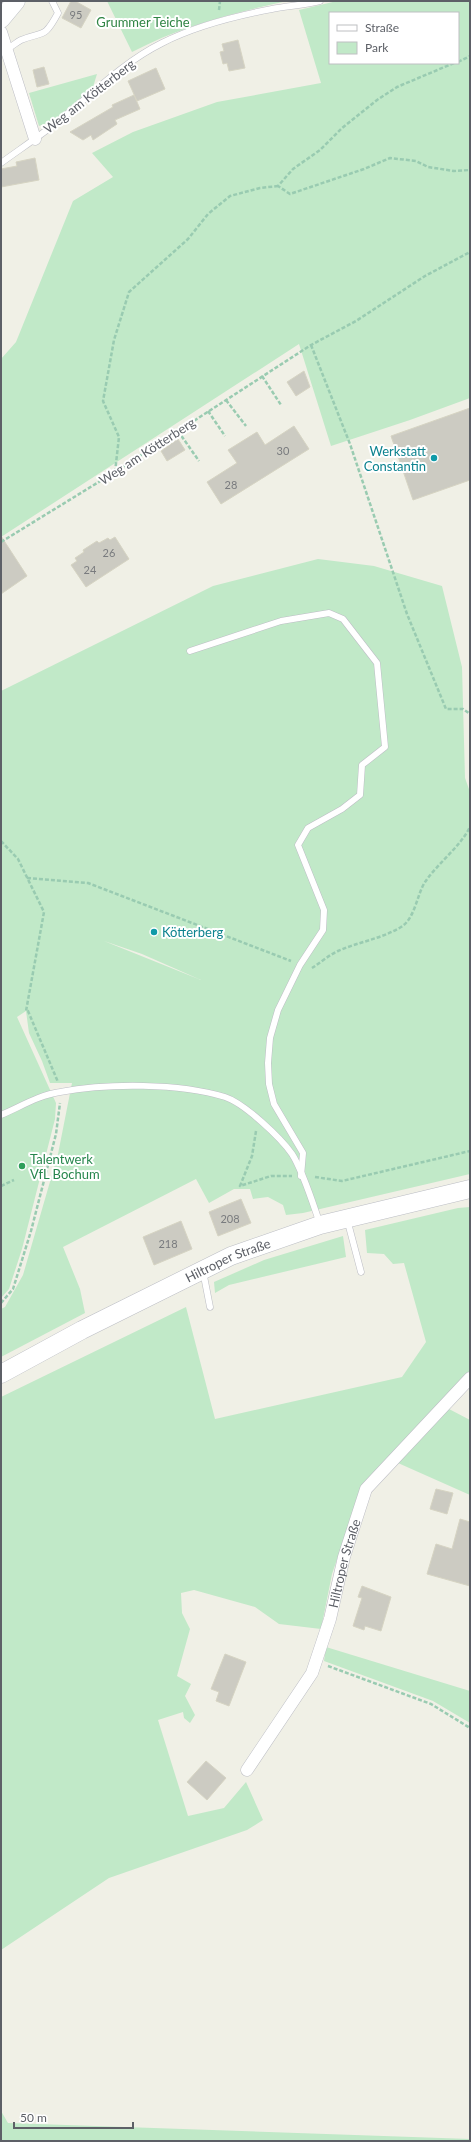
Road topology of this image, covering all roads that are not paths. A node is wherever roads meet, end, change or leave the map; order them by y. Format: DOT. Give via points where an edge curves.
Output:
graph roads {
  1 [pos="16,1"];
  2 [pos="52,1"];
  3 [pos="320,1"];
  4 [pos="1,19"];
  5 [pos="1,32"];
  6 [pos="4,50"];
  7 [pos="35,139"];
  8 [pos="1,163"];
  9 [pos="190,651"];
  10 [pos="1,1115"];
  11 [pos="301,1176"];
  12 [pos="470,1189"];
  13 [pos="347,1218"];
  14 [pos="320,1225"];
  15 [pos="202,1270"];
  16 [pos="361,1272"];
  17 [pos="210,1307"];
  18 [pos="1,1374"];
  19 [pos="470,1378"];
  20 [pos="248,1770"];
  1 -- 4 [label="street"];
  2 -- 6 [label="lane" via="58,13 50,27 41,36 21,40"];
  3 -- 7 [label="lane, Weg am Kötterberg" via="272,9 220,22 190,30 161,43 114,73"];
  5 -- 6 [label="street"];
  6 -- 7 [label="street"];
  7 -- 8 [label="lane, Weg am Kötterberg"];
  9 -- 11 [label="lane" via="281,621 330,613 343,619 377,663 385,748 362,765 360,796 308,828 298,845 324,910 323,930 300,965 278,1010 270,1038 269,1084 274,1104 303,1153"];
  10 -- 11 [label="lane" via="37,1098 59,1092 107,1087 176,1087 227,1098 257,1118 269,1127 292,1154"];
  11 -- 14 [label="lane" via="310,1193"];
  12 -- 13 [label="street, Hiltroper Straße"];
  13 -- 14 [label="street, Hiltroper Straße"];
  13 -- 16 [label="lane"];
  14 -- 15 [label="street, Hiltroper Straße" via="238,1253"];
  15 -- 17 [label="lane"];
  15 -- 18 [label="street, Hiltroper Straße"];
  19 -- 20 [label="street, Hiltroper Straße" via="366,1489 344,1557 330,1619 312,1673"];
}
